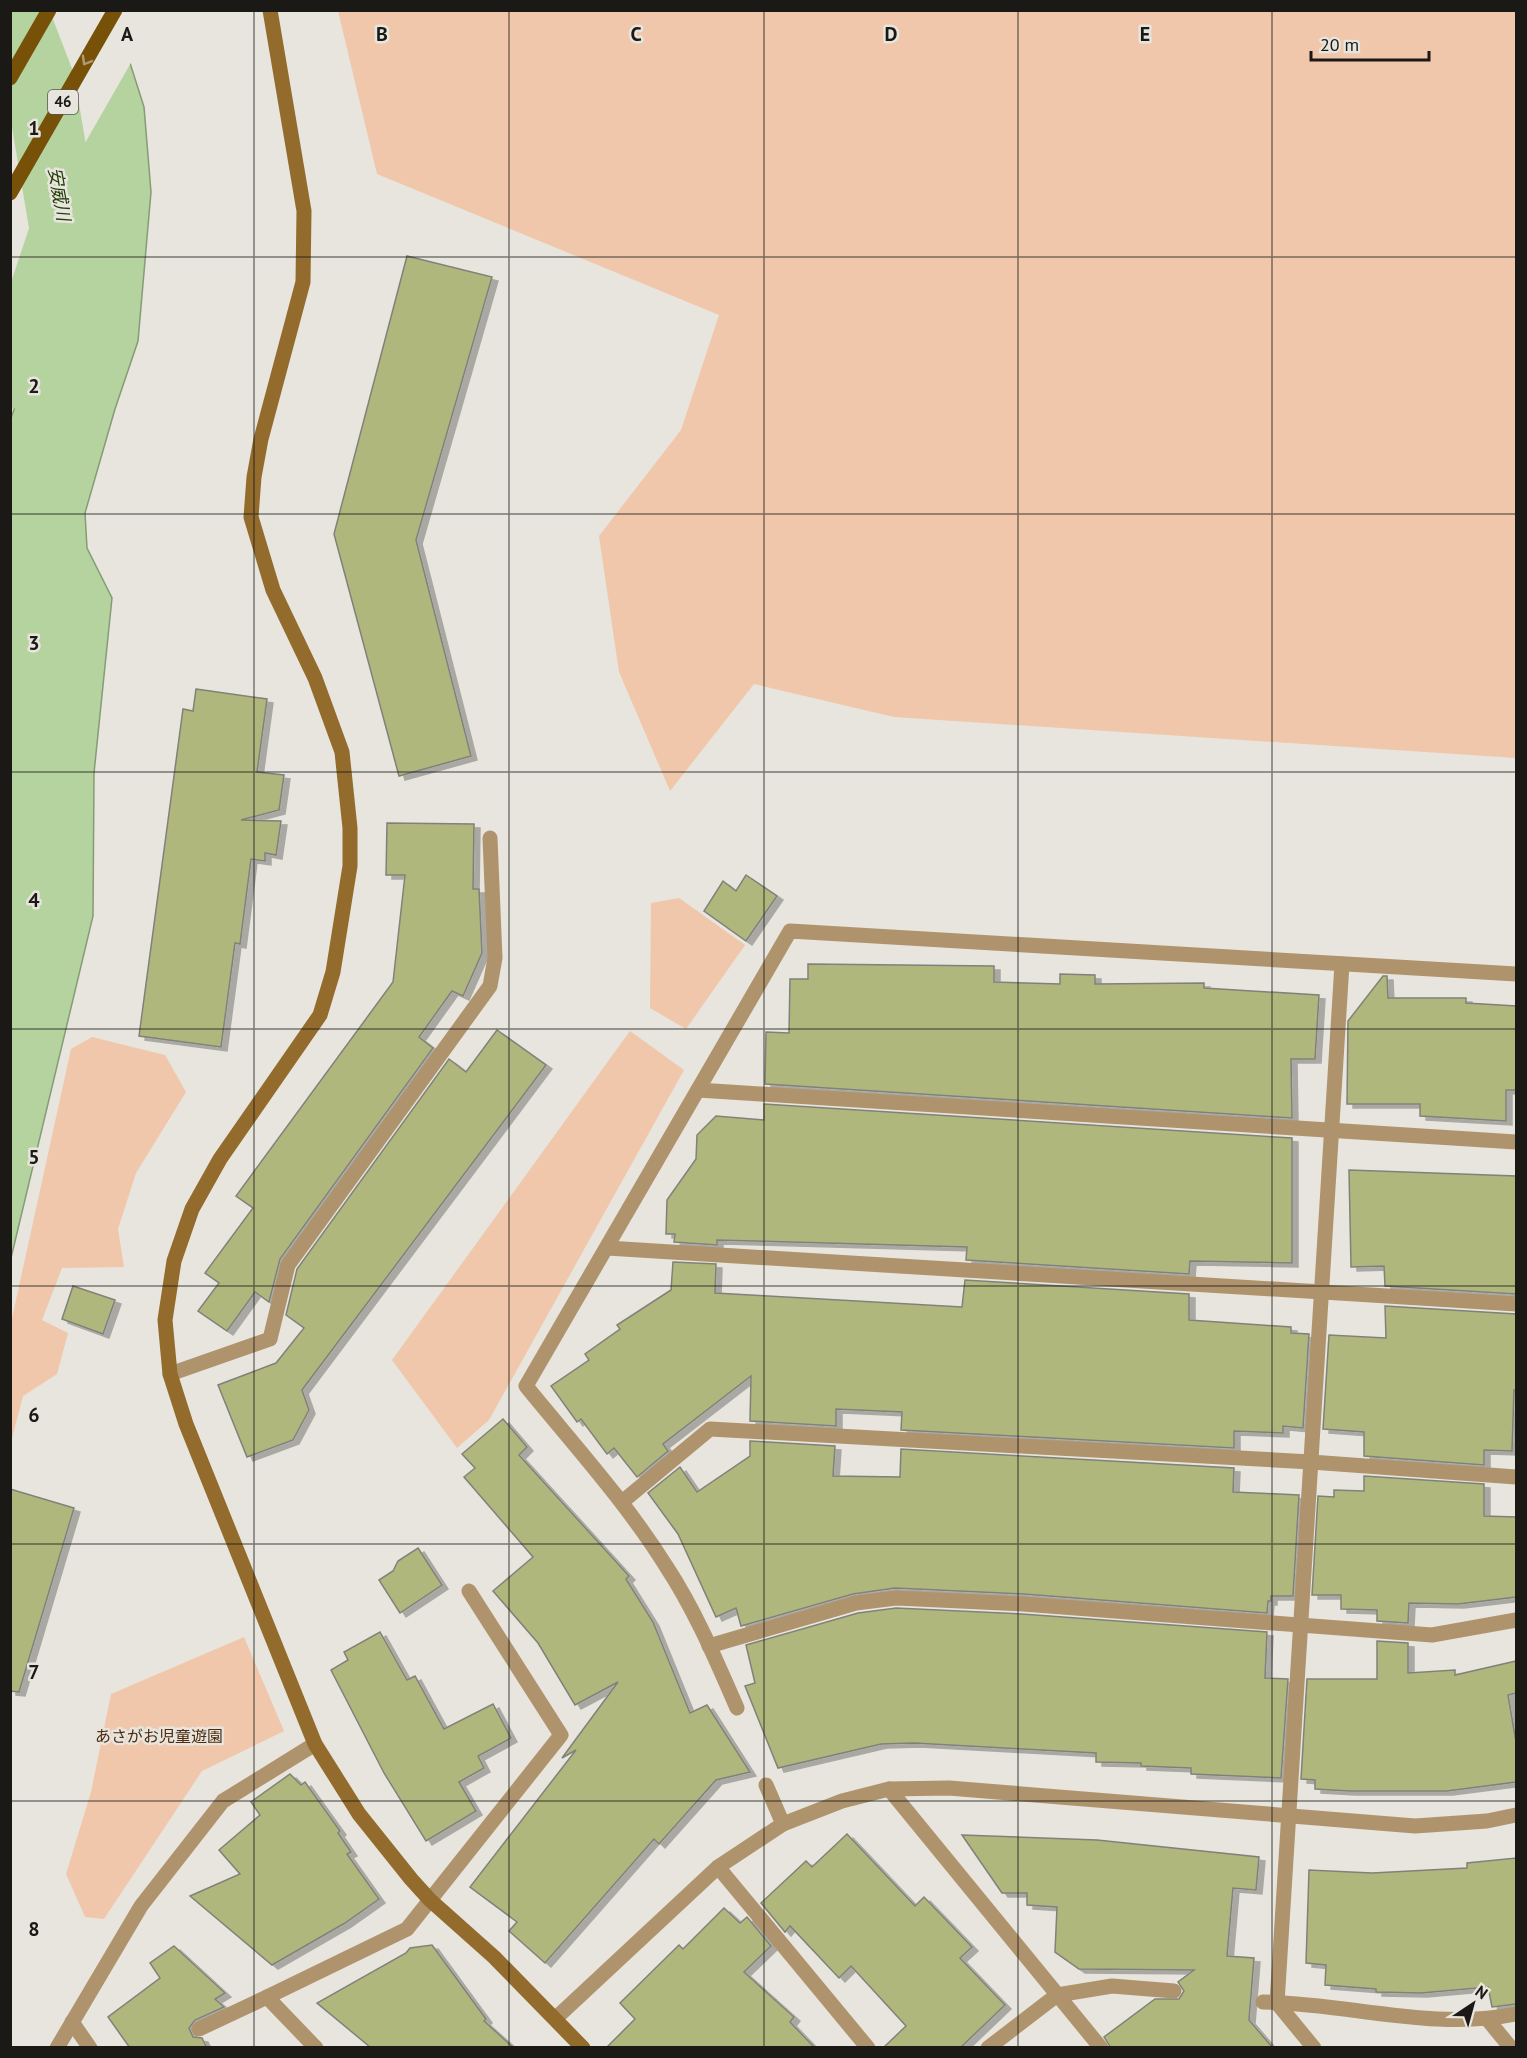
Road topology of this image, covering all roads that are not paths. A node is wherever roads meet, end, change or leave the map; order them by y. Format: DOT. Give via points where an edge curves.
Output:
graph roads {
  1 [pos="49,10"];
  2 [pos="115,10"];
  3 [pos="270,10"];
  4 [pos="10,78"];
  5 [pos="10,193"];
  6 [pos="490,838"];
  7 [pos="1342,964"];
  8 [pos="1516,974"];
  9 [pos="698,1090"];
  10 [pos="1332,1132"];
  11 [pos="1516,1142"];
  12 [pos="607,1248"];
  13 [pos="1322,1292"];
  14 [pos="1516,1304"];
  15 [pos="170,1374"];
  16 [pos="1311,1462"];
  17 [pos="1516,1477"];
  18 [pos="622,1502"];
  19 [pos="469,1592"];
  20 [pos="1516,1620"];
  21 [pos="1301,1624"];
  22 [pos="709,1646"];
  23 [pos="737,1708"];
  24 [pos="315,1744"];
  25 [pos="766,1785"];
  26 [pos="889,1789"];
  27 [pos="1516,1815"];
  28 [pos="1289,1816"];
  29 [pos="783,1824"];
  30 [pos="718,1867"];
  31 [pos="430,1900"];
  32 [pos="1174,1991"];
  33 [pos="1057,1995"];
  34 [pos="267,1997"];
  35 [pos="1270,2003"];
  36 [pos="1516,2014"];
  37 [pos="555,2018"];
  38 [pos="1488,2020"];
  39 [pos="72,2022"];
  40 [pos="200,2029"];
  41 [pos="57,2048"];
  42 [pos="90,2048"];
  43 [pos="316,2048"];
  44 [pos="583,2048"];
  45 [pos="868,2048"];
  46 [pos="988,2048"];
  47 [pos="1101,2048"];
  48 [pos="1314,2048"];
  49 [pos="1511,2048"];
  1 -- 4 [label="main road"];
  2 -- 5 [label="main road, 46, one-way"];
  3 -- 15 [label="street" via="304,211 303,282 261,439 251,517 273,590 319,688 342,752 350,866 333,972 320,1015 206,1182 182,1234 165,1311"];
  6 -- 15 [label="street" via="495,958 490,986 288,1265 270,1339"];
  7 -- 8 [label="street"];
  7 -- 9 [label="street" via="790,931"];
  7 -- 10 [label="street"];
  9 -- 10 [label="street"];
  9 -- 12 [label="street"];
  10 -- 11 [label="street"];
  10 -- 13 [label="street"];
  12 -- 13 [label="street"];
  12 -- 18 [label="street" via="526,1386"];
  13 -- 14 [label="street"];
  13 -- 16 [label="street"];
  15 -- 24 [label="street" via="203,1472"];
  16 -- 17 [label="street"];
  16 -- 18 [label="street" via="710,1429"];
  16 -- 21 [label="street"];
  18 -- 22 [label="street" via="667,1566"];
  19 -- 31 [label="street" via="561,1735"];
  20 -- 21 [label="street" via="1432,1635"];
  21 -- 22 [label="street" via="896,1598 856,1603"];
  21 -- 28 [label="street"];
  22 -- 23 [label="street"];
  24 -- 31 [label="street" via="359,1814"];
  24 -- 39 [label="street" via="224,1800 141,1906"];
  25 -- 29 [label="street"];
  26 -- 28 [label="street" via="949,1788"];
  26 -- 29 [label="street" via="842,1801"];
  26 -- 33 [label="street"];
  27 -- 28 [label="street" via="1415,1826"];
  28 -- 35 [label="street"];
  29 -- 30 [label="street"];
  30 -- 37 [label="street"];
  30 -- 45 [label="street"];
  31 -- 34 [label="street" via="407,1929"];
  31 -- 37 [label="street"];
  32 -- 33 [label="street" via="1112,1986"];
  33 -- 46 [label="street"];
  33 -- 47 [label="street"];
  34 -- 40 [label="street"];
  34 -- 43 [label="street"];
  35 -- 38 [label="street" via="1392,2016"];
  35 -- 48 [label="street"];
  36 -- 38 [label="street"];
  37 -- 44 [label="street"];
  38 -- 49 [label="street"];
  39 -- 41 [label="street"];
  39 -- 42 [label="street"];
}
